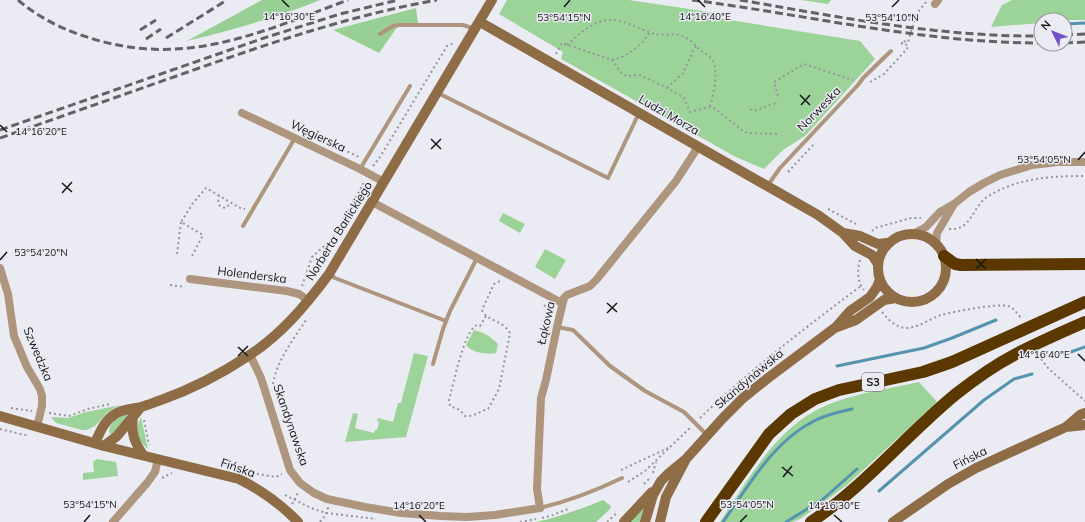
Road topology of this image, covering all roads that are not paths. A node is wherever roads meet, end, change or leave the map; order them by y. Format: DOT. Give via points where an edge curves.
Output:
graph roads {
  1 [pos="492,0"];
  2 [pos="477,26"];
  3 [pos="380,34"];
  4 [pos="891,51"];
  5 [pos="410,86"];
  6 [pos="438,92"];
  7 [pos="242,113"];
  8 [pos="639,113"];
  9 [pos="295,138"];
  10 [pos="698,147"];
  11 [pos="1085,162"];
  12 [pos="360,169"];
  13 [pos="384,182"];
  14 [pos="768,185"];
  15 [pos="372,202"];
  16 [pos="954,204"];
  17 [pos="243,226"];
  18 [pos="843,233"];
  19 [pos="916,233"];
  20 [pos="888,243"];
  21 [pos="936,243"];
  22 [pos="944,256"];
  23 [pos="477,258"];
  24 [pos="878,264"];
  25 [pos="1085,264"];
  26 [pos="0,268"];
  27 [pos="329,274"];
  28 [pos="190,279"];
  29 [pos="880,279"];
  30 [pos="896,298"];
  31 [pos="873,301"];
  32 [pos="309,302"];
  33 [pos="1085,302"];
  34 [pos="562,304"];
  35 [pos="446,321"];
  36 [pos="1085,322"];
  37 [pos="557,327"];
  38 [pos="250,355"];
  39 [pos="433,364"];
  40 [pos="141,407"];
  41 [pos="1085,413"];
  42 [pos="0,416"];
  43 [pos="133,416"];
  44 [pos="1085,424"];
  45 [pos="37,427"];
  46 [pos="1066,428"];
  47 [pos="707,435"];
  48 [pos="100,445"];
  49 [pos="143,455"];
  50 [pos="158,459"];
  51 [pos="686,459"];
  52 [pos="622,478"];
  53 [pos="661,481"];
  54 [pos="540,508"];
  55 [pos="113,522"];
  56 [pos="298,522"];
  57 [pos="624,522"];
  58 [pos="645,522"];
  59 [pos="660,522"];
  60 [pos="706,522"];
  61 [pos="811,522"];
  62 [pos="892,522"];
  1 -- 2 [label="street, Norberta Barlickiego"];
  2 -- 3 [label="lane" via="399,25"];
  2 -- 6 [label="street, Norberta Barlickiego"];
  2 -- 8 [label="street, Ludzi Morza"];
  4 -- 14 [label="lane, Norweska" via="780,168"];
  5 -- 12 [label="lane"];
  6 -- 8 [label="lane" via="608,178"];
  6 -- 13 [label="street, Norberta Barlickiego"];
  7 -- 9 [label="street, Węgierska"];
  8 -- 10 [label="street, Ludzi Morza"];
  9 -- 12 [label="street, Węgierska"];
  9 -- 17 [label="lane"];
  10 -- 14 [label="street, Ludzi Morza"];
  10 -- 34 [label="street, Łąkowa" via="676,181 597,279 590,286 567,295"];
  11 -- 16 [label="street" via="1051,163 1015,169 984,183"];
  12 -- 13 [label="street, Węgierska"];
  13 -- 15 [label="street, Norberta Barlickiego"];
  14 -- 18 [label="street, Ludzi Morza"];
  15 -- 23 [label="street"];
  15 -- 27 [label="street, Norberta Barlickiego"];
  16 -- 19 [label="street" via="940,212 922,231"];
  16 -- 21 [label="street" via="938,233"];
  18 -- 20 [label="street, Ludzi Morza" via="860,236 878,244"];
  18 -- 24 [label="street, Ludzi Morza" via="855,246 872,255"];
  19 -- 20 [label="street" via="900,235"];
  19 -- 21 [label="street"];
  20 -- 24 [label="street" via="879,256"];
  21 -- 22 [label="street"];
  22 -- 25 [label="highway" via="961,265"];
  22 -- 30 [label="street" via="944,279 936,292 916,302"];
  23 -- 34 [label="street"];
  23 -- 35 [label="lane"];
  24 -- 29 [label="street"];
  26 -- 45 [label="street, Szwedzka" via="8,294 14,336 41,393 41,412"];
  27 -- 32 [label="street, Norberta Barlickiego"];
  27 -- 35 [label="lane"];
  28 -- 32 [label="street, Holenderska" via="287,291 299,294"];
  29 -- 30 [label="street" via="888,292"];
  29 -- 31 [label="street, Skandynawska"];
  30 -- 31 [label="street, Skandynawska"];
  31 -- 47 [label="street, Skandynawska" via="850,311 836,327 733,407"];
  32 -- 38 [label="street, Norberta Barlickiego" via="291,321"];
  33 -- 60 [label="highway, S3" via="952,362 923,372 839,390 815,399 791,414 769,434"];
  34 -- 37 [label="street, Łąkowa"];
  35 -- 39 [label="lane"];
  36 -- 61 [label="highway" via="1015,354 982,375 956,394 854,489"];
  37 -- 47 [label="lane" via="573,330 610,366 645,391 684,412"];
  37 -- 54 [label="street, Łąkowa" via="541,398 537,489"];
  38 -- 40 [label="street, Norberta Barlickiego" via="213,378"];
  38 -- 54 [label="street, Skandynawska" via="261,378 290,470 300,483 314,493 344,504 400,513 467,517"];
  40 -- 43 [label="street, Norberta Barlickiego"];
  40 -- 48 [label="street, Norberta Barlickiego" via="116,413 109,419 100,431"];
  41 -- 46 [label="street, Fińska"];
  42 -- 45 [label="street"];
  43 -- 48 [label="street, Norberta Barlickiego" via="117,436"];
  43 -- 49 [label="street" via="133,437"];
  44 -- 46 [label="street, Fińska"];
  45 -- 48 [label="street"];
  46 -- 62 [label="street, Fińska" via="976,468"];
  47 -- 51 [label="street, Skandynawska"];
  48 -- 49 [label="street"];
  49 -- 50 [label="street"];
  50 -- 55 [label="street" via="155,472"];
  50 -- 56 [label="street, Fińska" via="239,479 277,502"];
  51 -- 53 [label="street, Skandynawska"];
  51 -- 59 [label="street, Skandynawska" via="666,497"];
  52 -- 54 [label="lane, Skandynawska" via="566,502"];
  53 -- 57 [label="street"];
  53 -- 58 [label="street, Skandynawska" via="653,495"];
}
